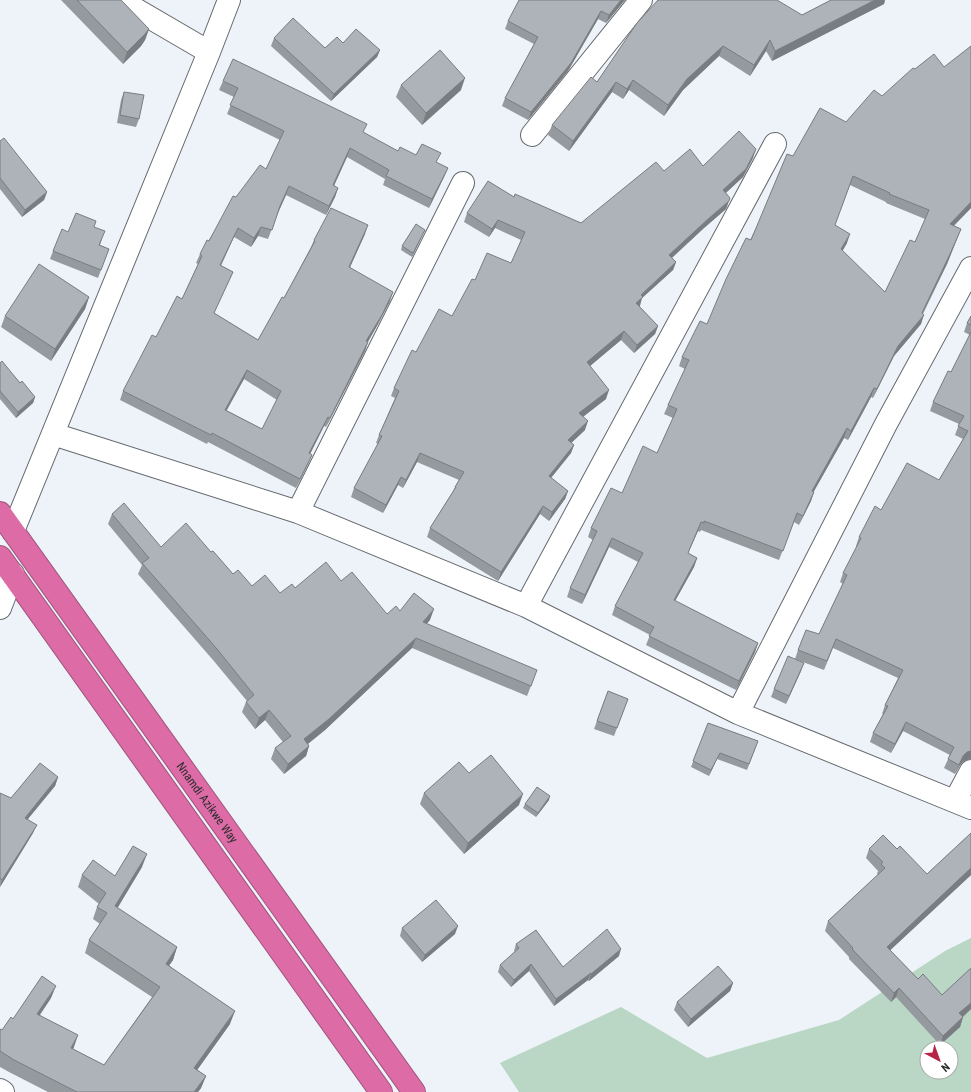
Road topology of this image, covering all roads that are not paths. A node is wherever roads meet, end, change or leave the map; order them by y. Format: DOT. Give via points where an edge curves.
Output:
graph roads {
  1 [pos="125,0"];
  2 [pos="229,0"];
  3 [pos="641,0"];
  4 [pos="209,52"];
  5 [pos="532,135"];
  6 [pos="775,144"];
  7 [pos="463,184"];
  8 [pos="971,268"];
  9 [pos="53,434"];
  10 [pos="0,512"];
  11 [pos="298,512"];
  12 [pos="13,531"];
  13 [pos="0,557"];
  14 [pos="13,574"];
  15 [pos="526,606"];
  16 [pos="0,608"];
  17 [pos="738,713"];
  18 [pos="971,771"];
  19 [pos="963,804"];
  20 [pos="0,1090"];
  21 [pos="3,1092"];
  22 [pos="381,1092"];
  23 [pos="414,1092"];
  1 -- 4 [label="street" via="130,6"];
  2 -- 4 [label="street"];
  3 -- 5 [label="street"];
  4 -- 9 [label="street"];
  6 -- 15 [label="street"];
  7 -- 11 [label="street"];
  8 -- 17 [label="street" via="886,424"];
  9 -- 11 [label="street"];
  9 -- 12 [label="street"];
  10 -- 12 [label="highway, Nnamdi Azikwe Way"];
  11 -- 15 [label="street"];
  12 -- 23 [label="highway, Nnamdi Azikwe Way"];
  13 -- 14 [label="highway"];
  14 -- 16 [label="street"];
  14 -- 22 [label="highway"];
  15 -- 17 [label="street"];
  17 -- 19 [label="street"];
  18 -- 19 [label="street"];
  20 -- 21 [label="street"];
}
